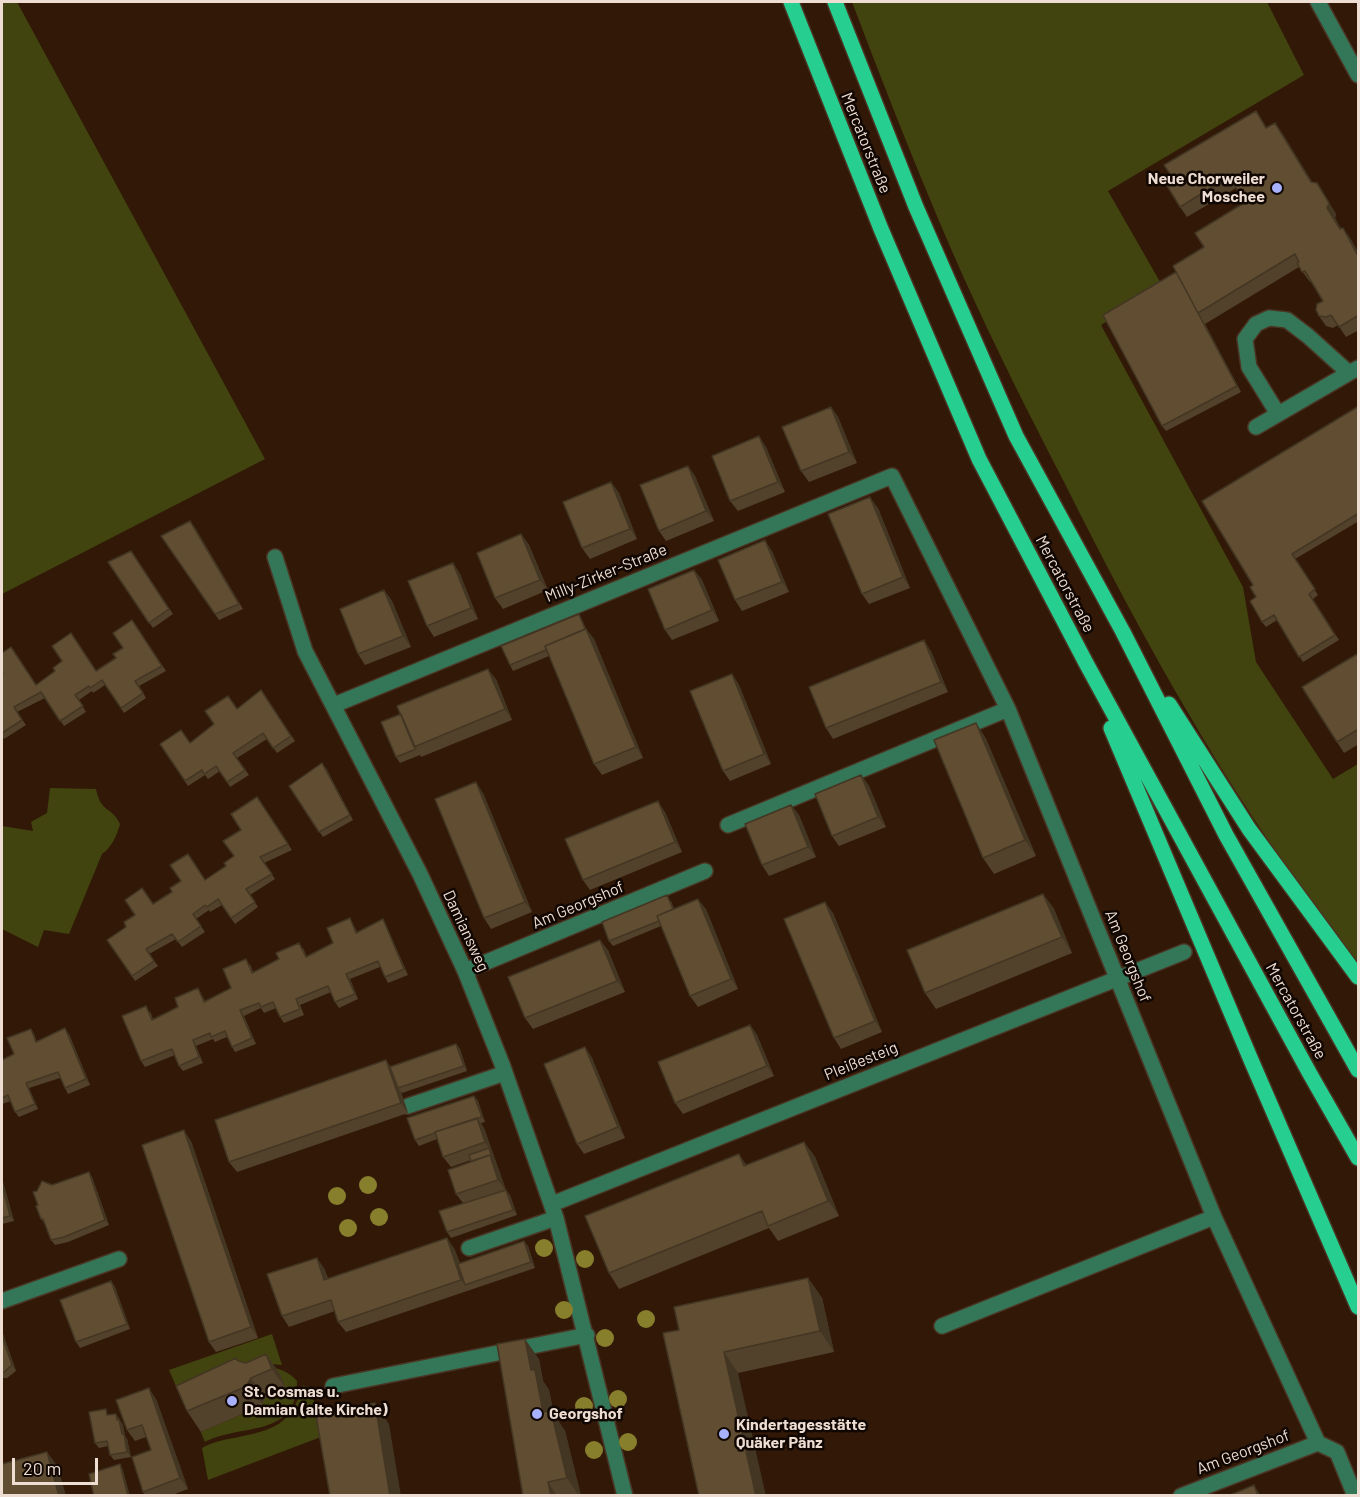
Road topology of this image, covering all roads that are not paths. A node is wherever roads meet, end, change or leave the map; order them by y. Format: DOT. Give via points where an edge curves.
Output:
graph roads {
  1 [pos="791,2"];
  2 [pos="835,2"];
  3 [pos="1318,2"];
  4 [pos="1359,75"];
  5 [pos="1354,370"];
  6 [pos="1278,414"];
  7 [pos="1256,427"];
  8 [pos="892,476"];
  9 [pos="275,557"];
  10 [pos="1124,632"];
  11 [pos="1086,663"];
  12 [pos="334,705"];
  13 [pos="1008,709"];
  14 [pos="728,825"];
  15 [pos="705,871"];
  16 [pos="1184,952"];
  17 [pos="465,971"];
  18 [pos="1359,977"];
  19 [pos="1118,978"];
  20 [pos="1359,1070"];
  21 [pos="505,1073"];
  22 [pos="408,1106"];
  23 [pos="1359,1158"];
  24 [pos="554,1211"];
  25 [pos="1214,1217"];
  26 [pos="469,1248"];
  27 [pos="119,1259"];
  28 [pos="2,1301"];
  29 [pos="1359,1307"];
  30 [pos="942,1326"];
  31 [pos="587,1335"];
  32 [pos="333,1386"];
  33 [pos="1318,1443"];
  34 [pos="625,1496"];
  35 [pos="1181,1496"];
  36 [pos="1355,1496"];
  1 -- 11 [label="main road, Mercatorstraße" via="881,229 980,459"];
  2 -- 10 [label="main road, Mercatorstraße" via="916,207 1016,436"];
  3 -- 4 [label="street"];
  5 -- 6 [label="street"];
  5 -- 6 [label="street" via="1287,320 1269,318 1256,324 1245,339 1249,367"];
  6 -- 7 [label="street"];
  8 -- 12 [label="street, Milly-Zirker-Straße"];
  8 -- 13 [label="street, Am Georgshof"];
  9 -- 12 [label="street, Damiansweg" via="305,651"];
  10 -- 18 [label="main road" via="1249,829"];
  10 -- 20 [label="main road, Mercatorstraße" via="1226,835"];
  11 -- 23 [label="main road, Mercatorstraße"];
  11 -- 29 [label="main road"];
  12 -- 17 [label="street, Damiansweg"];
  13 -- 14 [label="street"];
  13 -- 19 [label="street, Am Georgshof"];
  15 -- 17 [label="street, Am Georgshof"];
  16 -- 19 [label="street, Pleißesteig"];
  17 -- 21 [label="street, Damiansweg"];
  19 -- 24 [label="street, Pleißesteig"];
  19 -- 25 [label="street, Am Georgshof"];
  21 -- 22 [label="street"];
  21 -- 24 [label="street, Damiansweg"];
  24 -- 26 [label="street, Pleißesteig"];
  24 -- 31 [label="street, Damiansweg"];
  25 -- 30 [label="street"];
  25 -- 33 [label="street, Am Georgshof"];
  27 -- 28 [label="street"];
  31 -- 32 [label="street"];
  31 -- 34 [label="street, Damiansweg"];
  33 -- 35 [label="street, Am Georgshof"];
  33 -- 36 [label="street, Am Georgshof" via="1337,1452"];
}
